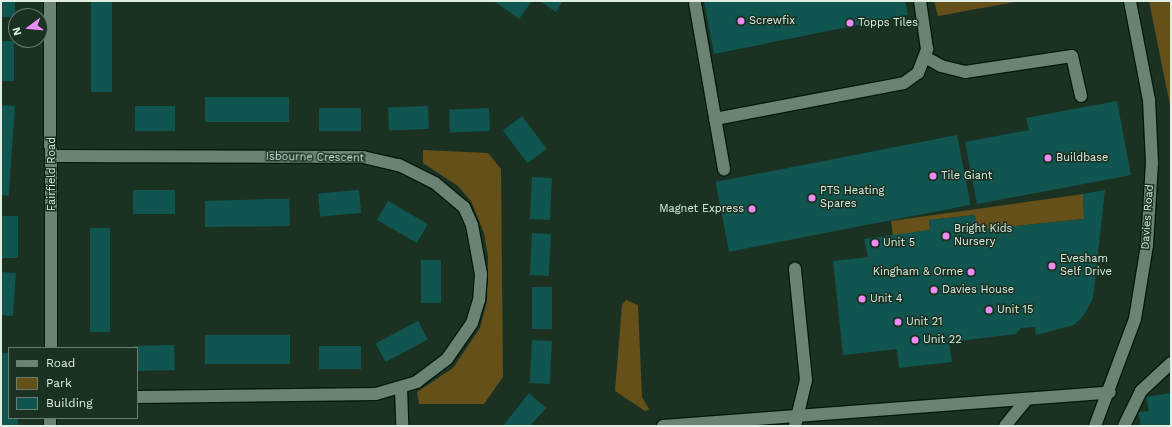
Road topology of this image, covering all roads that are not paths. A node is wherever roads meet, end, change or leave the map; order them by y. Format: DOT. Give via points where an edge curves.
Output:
graph roads {
  1 [pos="50,1"];
  2 [pos="920,1"];
  3 [pos="1130,1"];
  4 [pos="695,3"];
  5 [pos="925,58"];
  6 [pos="1081,96"];
  7 [pos="715,119"];
  8 [pos="53,156"];
  9 [pos="724,170"];
  10 [pos="795,269"];
  11 [pos="51,347"];
  12 [pos="1171,363"];
  13 [pos="401,388"];
  14 [pos="1110,392"];
  15 [pos="138,397"];
  16 [pos="1026,400"];
  17 [pos="797,421"];
  18 [pos="402,426"];
  19 [pos="664,426"];
  20 [pos="1005,426"];
  21 [pos="1095,426"];
  22 [pos="1124,426"];
  1 -- 8 [label="street, Fairfield Road"];
  2 -- 5 [label="street"];
  3 -- 14 [label="street, Davies Road" via="1150,100 1152,163 1147,245 1135,319"];
  4 -- 7 [label="street"];
  5 -- 6 [label="street" via="941,66 965,72 1072,56"];
  5 -- 7 [label="street" via="918,73 904,83"];
  7 -- 9 [label="street"];
  8 -- 11 [label="street, Fairfield Road"];
  8 -- 13 [label="street, Isbourne Crescent" via="363,157 399,165 435,183 464,206 472,226 480,267 479,300 472,323 447,359 417,382"];
  10 -- 17 [label="street" via="806,380"];
  12 -- 22 [label="street" via="1140,391"];
  13 -- 15 [label="street, Isbourne Crescent" via="376,394"];
  13 -- 18 [label="street"];
  14 -- 16 [label="street"];
  14 -- 21 [label="street, Davies Road"];
  16 -- 17 [label="street"];
  16 -- 20 [label="street"];
  17 -- 19 [label="street"];
}
